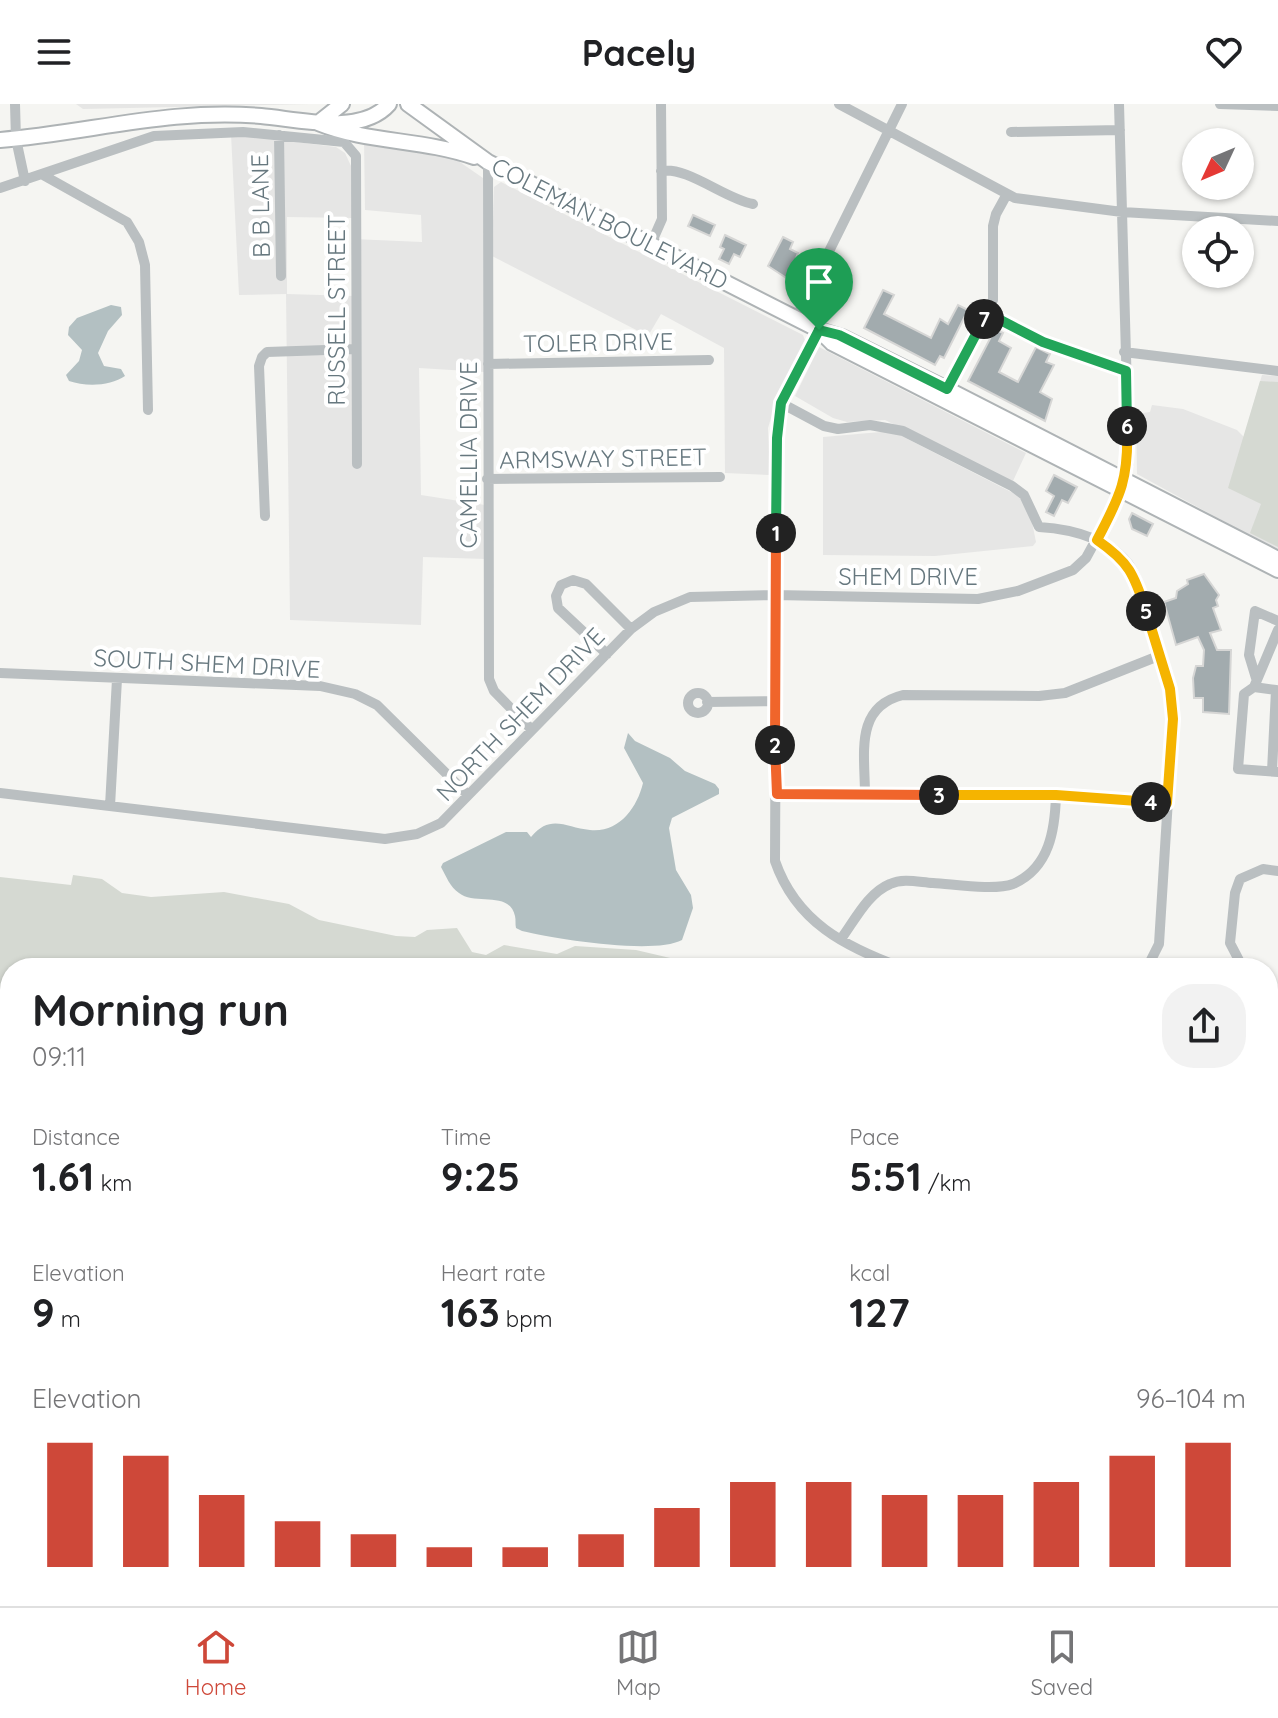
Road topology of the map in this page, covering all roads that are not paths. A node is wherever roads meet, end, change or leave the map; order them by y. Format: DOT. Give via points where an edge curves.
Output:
graph roads {
  1 [pos="15,104"];
  2 [pos="342,104"];
  3 [pos="389,104"];
  4 [pos="408,104"];
  5 [pos="661,104"];
  6 [pos="839,104"];
  7 [pos="902,104"];
  8 [pos="1119,104"];
  9 [pos="1220,104"];
  10 [pos="1278,106"];
  11 [pos="318,123"];
  12 [pos="889,130"];
  13 [pos="1120,130"];
  14 [pos="1011,132"];
  15 [pos="279,135"];
  16 [pos="16,139"];
  17 [pos="0,140"];
  18 [pos="488,162"];
  19 [pos="661,171"];
  20 [pos="43,175"];
  21 [pos="25,181"];
  22 [pos="0,188"];
  23 [pos="1007,194"];
  24 [pos="753,204"];
  25 [pos="1122,212"];
  26 [pos="1278,221"];
  27 [pos="651,244"];
  28 [pos="281,276"];
  29 [pos="987,313"];
  30 [pos="796,318"];
  31 [pos="819,330"];
  32 [pos="356,349"];
  33 [pos="1124,352"];
  34 [pos="709,360"];
  35 [pos="488,364"];
  36 [pos="1126,371"];
  37 [pos="1278,371"];
  38 [pos="947,389"];
  39 [pos="781,403"];
  40 [pos="148,410"];
  41 [pos="357,464"];
  42 [pos="720,477"];
  43 [pos="487,479"];
  44 [pos="1122,485"];
  45 [pos="265,516"];
  46 [pos="1097,540"];
  47 [pos="1278,559"];
  48 [pos="1278,570"];
  49 [pos="775,595"];
  50 [pos="1278,621"];
  51 [pos="631,629"];
  52 [pos="1278,630"];
  53 [pos="607,654"];
  54 [pos="1161,655"];
  55 [pos="0,673"];
  56 [pos="117,679"];
  57 [pos="1255,682"];
  58 [pos="1277,689"];
  59 [pos="774,701"];
  60 [pos="707,702"];
  61 [pos="532,730"];
  62 [pos="1275,772"];
  63 [pos="0,793"];
  64 [pos="777,794"];
  65 [pos="468,795"];
  66 [pos="865,795"];
  67 [pos="1056,795"];
  68 [pos="1167,803"];
  69 [pos="110,806"];
  70 [pos="1278,871"];
  71 [pos="841,939"];
  72 [pos="882,958"];
  73 [pos="1152,958"];
  74 [pos="1238,958"];
  1 -- 16 [label="street"];
  2 -- 11 [label="main road"];
  3 -- 11 [label="main road" via="365,119"];
  4 -- 18 [label="main road, COLEMAN BOULEVARD"];
  5 -- 19 [label="street"];
  6 -- 12 [label="street"];
  7 -- 12 [label="street"];
  8 -- 13 [label="street, SHEM DRIVE"];
  9 -- 10 [label="street"];
  11 -- 16 [label="main road" via="193,114"];
  11 -- 18 [label="main road" via="343,133 457,151"];
  12 -- 23 [label="street"];
  12 -- 30 [label="street"];
  13 -- 14 [label="street"];
  13 -- 25 [label="street, SHEM DRIVE"];
  15 -- 20 [label="street" via="154,136"];
  15 -- 28 [label="street, B B LANE"];
  15 -- 32 [label="street, RUSSELL STREET" via="344,142 356,156"];
  16 -- 17 [label="main road"];
  16 -- 21 [label="street"];
  18 -- 27 [label="main road, COLEMAN BOULEVARD"];
  18 -- 35 [label="street, CAMELLIA DRIVE"];
  19 -- 24 [label="street" via="678,172"];
  19 -- 27 [label="street" via="662,219"];
  20 -- 21 [label="street"];
  20 -- 40 [label="street" via="127,222 139,242 145,265"];
  21 -- 22 [label="street"];
  23 -- 25 [label="street" via="1032,202"];
  23 -- 29 [label="street" via="993,226 994,291"];
  25 -- 26 [label="street"];
  25 -- 33 [label="street, SHEM DRIVE"];
  27 -- 30 [label="main road, COLEMAN BOULEVARD"];
  29 -- 36 [label="street" via="1043,342"];
  29 -- 38 [label="street"];
  30 -- 31 [label="main road, COLEMAN BOULEVARD"];
  31 -- 38 [label="main road, COLEMAN BOULEVARD"];
  31 -- 39 [label="street"];
  31 -- 44 [label="main road, COLEMAN BOULEVARD" via="832,343"];
  32 -- 41 [label="street, RUSSELL STREET"];
  32 -- 45 [label="street" via="267,352 262,357"];
  33 -- 36 [label="street, SHEM DRIVE"];
  33 -- 37 [label="street"];
  34 -- 35 [label="street, TOLER DRIVE"];
  35 -- 43 [label="street, CAMELLIA DRIVE"];
  36 -- 44 [label="street, SHEM DRIVE" via="1129,463"];
  38 -- 44 [label="main road, COLEMAN BOULEVARD"];
  39 -- 46 [label="street" via="824,426 903,431 1012,486 1024,495 1039,527 1067,529"];
  39 -- 49 [label="street"];
  42 -- 43 [label="street, ARMSWAY STREET"];
  43 -- 61 [label="street, CAMELLIA DRIVE" via="489,679"];
  44 -- 46 [label="street, SHEM DRIVE"];
  44 -- 47 [label="main road"];
  44 -- 48 [label="main road, COLEMAN BOULEVARD"];
  46 -- 49 [label="street, SHEM DRIVE" via="1073,570 1018,591 978,599"];
  46 -- 54 [label="street" via="1134,573"];
  49 -- 51 [label="street, NORTH SHEM DRIVE" via="690,597"];
  49 -- 59 [label="street"];
  50 -- 57 [label="street" via="1255,611 1249,655"];
  51 -- 53 [label="street, NORTH SHEM DRIVE"];
  51 -- 53 [label="street" via="586,584 573,580 561,585 558,608"];
  52 -- 57 [label="street"];
  53 -- 61 [label="street, NORTH SHEM DRIVE"];
  54 -- 66 [label="street" via="1065,693 887,699 866,727"];
  54 -- 68 [label="street" via="1173,719"];
  55 -- 56 [label="street, SOUTH SHEM DRIVE"];
  56 -- 65 [label="street, SOUTH SHEM DRIVE" via="320,686 355,694 377,705"];
  56 -- 69 [label="street"];
  57 -- 58 [label="street"];
  57 -- 62 [label="street" via="1244,694 1238,769"];
  58 -- 62 [label="street"];
  59 -- 60 [label="street"];
  59 -- 64 [label="street"];
  61 -- 65 [label="street, NORTH SHEM DRIVE"];
  63 -- 69 [label="street, NORTH SHEM DRIVE"];
  64 -- 66 [label="street"];
  64 -- 71 [label="street" via="775,861 785,888 806,915"];
  65 -- 69 [label="street, NORTH SHEM DRIVE" via="441,823 385,839"];
  66 -- 67 [label="street"];
  67 -- 68 [label="street"];
  67 -- 71 [label="street" via="1048,850 1012,884 900,880 871,898"];
  68 -- 73 [label="street" via="1159,944"];
  70 -- 74 [label="street" via="1251,871 1240,879 1230,943"];
  71 -- 72 [label="street"];
}
